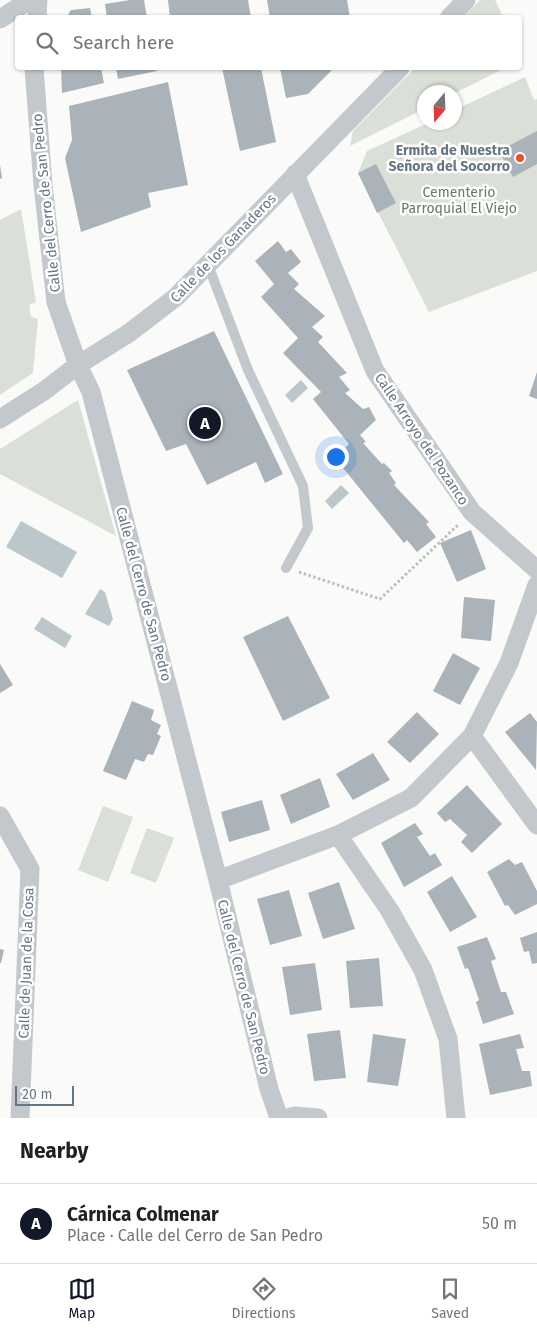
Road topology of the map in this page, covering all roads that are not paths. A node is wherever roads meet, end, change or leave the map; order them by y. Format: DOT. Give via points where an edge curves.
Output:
graph roads {
  1 [pos="30,0"];
  2 [pos="38,0"];
  3 [pos="466,0"];
  4 [pos="37,15"];
  5 [pos="452,15"];
  6 [pos="0,19"];
  7 [pos="34,70"];
  8 [pos="398,70"];
  9 [pos="295,174"];
  10 [pos="208,265"];
  11 [pos="78,364"];
  12 [pos="0,419"];
  13 [pos="286,568"];
  14 [pos="537,570"];
  15 [pos="537,585"];
  16 [pos="472,736"];
  17 [pos="0,816"];
  18 [pos="537,825"];
  19 [pos="338,835"];
  20 [pos="218,880"];
  21 [pos="20,1118"];
  22 [pos="279,1118"];
  23 [pos="287,1118"];
  24 [pos="318,1118"];
  25 [pos="456,1118"];
  1 -- 6 [label="street"];
  2 -- 4 [label="street"];
  3 -- 5 [label="street"];
  7 -- 11 [label="street, Calle del Cerro de San Pedro" via="42,185 56,302"];
  8 -- 9 [label="street, Calle de los Ganaderos"];
  9 -- 10 [label="street, Calle de los Ganaderos"];
  9 -- 14 [label="street, Calle Arroyo del Pozanco" via="376,371 472,512"];
  10 -- 11 [label="street, Calle de los Ganaderos" via="176,298 129,333"];
  10 -- 13 [label="lane" via="248,370 303,486 308,528"];
  11 -- 12 [label="street, Calle de los Ganaderos" via="44,392"];
  11 -- 20 [label="street, Calle del Cerro de San Pedro" via="91,392"];
  15 -- 16 [label="street" via="509,663"];
  16 -- 18 [label="street"];
  16 -- 19 [label="street" via="411,798"];
  17 -- 21 [label="street, Calle de Juan de la Cosa" via="30,869"];
  19 -- 20 [label="street"];
  19 -- 25 [label="street" via="390,911 423,970 448,1038"];
  20 -- 22 [label="street, Calle del Cerro de San Pedro"];
  23 -- 24 [label="street"];
}
